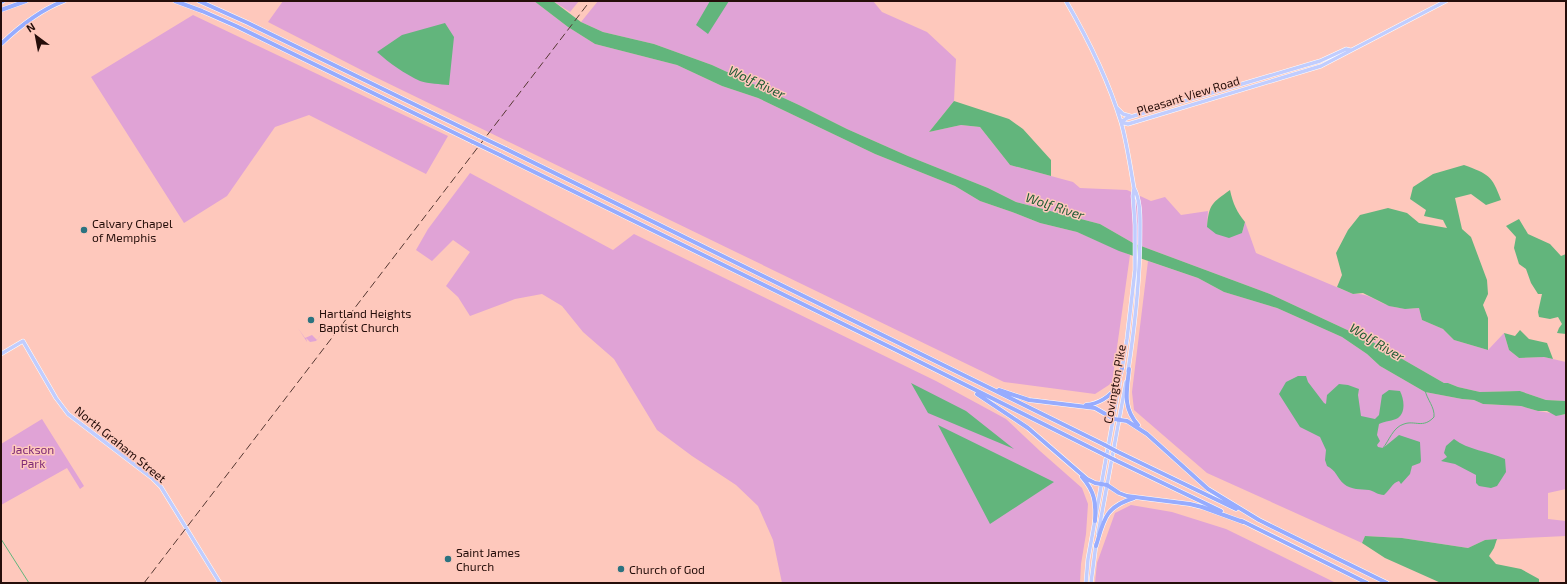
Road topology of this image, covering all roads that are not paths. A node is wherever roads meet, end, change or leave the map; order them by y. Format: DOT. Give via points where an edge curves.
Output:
graph roads {
  1 [pos="26,1"];
  2 [pos="64,1"];
  3 [pos="175,1"];
  4 [pos="199,1"];
  5 [pos="1066,1"];
  6 [pos="1446,1"];
  7 [pos="1,10"];
  8 [pos="1,44"];
  9 [pos="1350,50"];
  10 [pos="1252,81"];
  11 [pos="1253,86"];
  12 [pos="1115,105"];
  13 [pos="1154,110"];
  14 [pos="1132,116"];
  15 [pos="1154,116"];
  16 [pos="1121,122"];
  17 [pos="1134,188"];
  18 [pos="1,354"];
  19 [pos="1122,368"];
  20 [pos="1129,369"];
  21 [pos="950,378"];
  22 [pos="982,385"];
  23 [pos="1081,405"];
  24 [pos="1116,419"];
  25 [pos="1147,434"];
  26 [pos="1076,469"];
  27 [pos="1104,485"];
  28 [pos="1135,497"];
  29 [pos="1259,520"];
  30 [pos="1095,521"];
  31 [pos="1243,522"];
  32 [pos="1096,546"];
  33 [pos="220,583"];
  34 [pos="1086,583"];
  35 [pos="1091,583"];
  36 [pos="1367,583"];
  37 [pos="1387,583"];
  1 -- 7 [label="highway"];
  2 -- 8 [label="highway" via="38,14"];
  3 -- 21 [label="highway, bridge" via="236,26"];
  4 -- 22 [label="highway, bridge" via="506,149"];
  5 -- 12 [label="main road, Covington Pike" via="1095,54"];
  6 -- 9 [label="main road, Pleasant View Road"];
  9 -- 10 [label="main road, Pleasant View Road" via="1346,49 1320,61"];
  9 -- 11 [label="main road, Pleasant View Road" via="1349,53 1322,66"];
  10 -- 11 [label="main road"];
  10 -- 13 [label="main road, Pleasant View Road"];
  11 -- 15 [label="main road, Pleasant View Road"];
  12 -- 14 [label="main road" via="1123,114"];
  12 -- 16 [label="main road, Covington Pike"];
  13 -- 14 [label="main road, Pleasant View Road"];
  13 -- 15 [label="main road"];
  14 -- 16 [label="main road, Pleasant View Road"];
  15 -- 16 [label="main road, Pleasant View Road" via="1128,124"];
  16 -- 17 [label="main road, Covington Pike"];
  17 -- 19 [label="main road, Covington Pike" via="1135,270"];
  17 -- 20 [label="main road, Covington Pike" via="1138,196 1140,270"];
  18 -- 33 [label="main road, North Graham Street" via="23,341 68,414 161,487"];
  19 -- 23 [label="highway" via="1117,387 1109,395 1101,401"];
  19 -- 24 [label="main road, Covington Pike"];
  20 -- 24 [label="main road, Covington Pike"];
  20 -- 25 [label="highway" via="1126,403 1134,420"];
  21 -- 26 [label="highway" via="1017,420"];
  21 -- 31 [label="highway, bridge"];
  22 -- 23 [label="highway" via="1029,400"];
  22 -- 29 [label="highway, bridge"];
  23 -- 24 [label="highway" via="1095,408"];
  24 -- 25 [label="highway" via="1128,421"];
  24 -- 27 [label="main road, Covington Pike"];
  25 -- 29 [label="highway" via="1208,489"];
  26 -- 27 [label="highway" via="1095,483"];
  26 -- 30 [label="highway" via="1093,494 1096,504"];
  27 -- 28 [label="highway" via="1119,493"];
  27 -- 30 [label="main road, Covington Pike"];
  27 -- 32 [label="main road, Covington Pike"];
  28 -- 31 [label="highway" via="1202,507"];
  28 -- 32 [label="highway" via="1108,512"];
  29 -- 37 [label="highway"];
  30 -- 34 [label="main road, Covington Pike"];
  31 -- 36 [label="highway"];
  32 -- 35 [label="main road, Covington Pike"];
}
